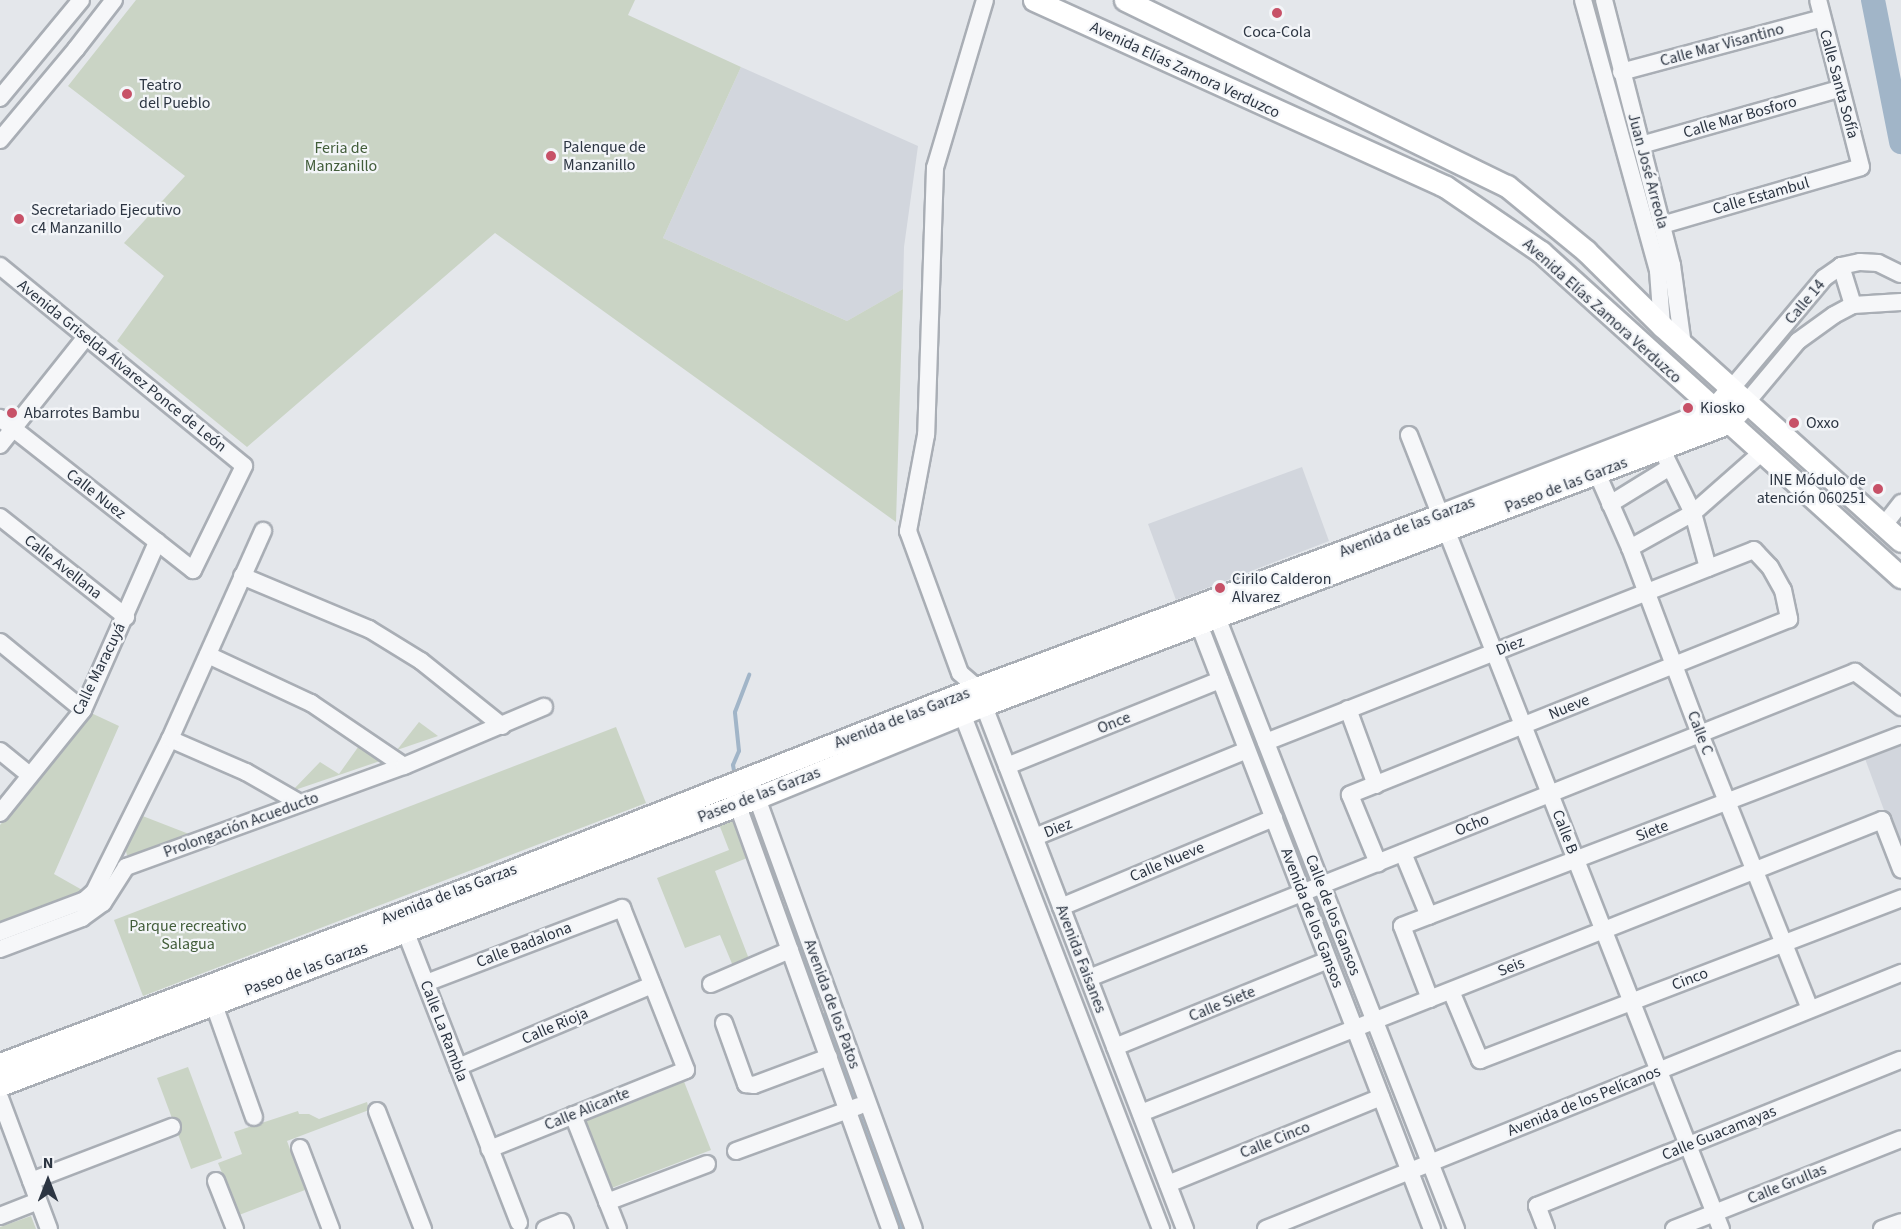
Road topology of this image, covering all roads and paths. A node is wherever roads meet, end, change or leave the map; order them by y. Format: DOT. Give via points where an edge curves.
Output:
graph roads {
  1 [pos="81,0"];
  2 [pos="114,0"];
  3 [pos="985,0"];
  4 [pos="1034,0"];
  5 [pos="1125,0"];
  6 [pos="1583,0"];
  7 [pos="1604,0"];
  8 [pos="1818,0"];
  9 [pos="1822,18"];
  10 [pos="1622,72"];
  11 [pos="1839,89"];
  12 [pos="0,98"];
  13 [pos="0,140"];
  14 [pos="1641,145"];
  15 [pos="1861,167"];
  16 [pos="1662,225"];
  17 [pos="0,266"];
  18 [pos="1841,266"];
  19 [pos="1901,274"];
  20 [pos="1901,302"];
  21 [pos="1853,305"];
  22 [pos="1662,326"];
  23 [pos="86,337"];
  24 [pos="1683,345"];
  25 [pos="1739,396"];
  26 [pos="1720,416"];
  27 [pos="7,423"];
  28 [pos="1409,435"];
  29 [pos="0,445"];
  30 [pos="1661,448"];
  31 [pos="1761,453"];
  32 [pos="1593,466"];
  33 [pos="1670,467"];
  34 [pos="1901,502"];
  35 [pos="1610,504"];
  36 [pos="1693,513"];
  37 [pos="0,517"];
  38 [pos="1444,523"];
  39 [pos="1884,525"];
  40 [pos="263,531"];
  41 [pos="1901,541"];
  42 [pos="158,542"];
  43 [pos="1630,548"];
  44 [pos="1708,568"];
  45 [pos="193,570"];
  46 [pos="242,576"];
  47 [pos="1901,577"];
  48 [pos="1645,593"];
  49 [pos="1205,612"];
  50 [pos="126,617"];
  51 [pos="1789,619"];
  52 [pos="0,642"];
  53 [pos="1494,652"];
  54 [pos="208,655"];
  55 [pos="1675,665"];
  56 [pos="960,673"];
  57 [pos="1220,680"];
  58 [pos="981,696"];
  59 [pos="958,705"];
  60 [pos="544,706"];
  61 [pos="1901,707"];
  62 [pos="1348,709"];
  63 [pos="83,710"];
  64 [pos="502,726"];
  65 [pos="1523,726"];
  66 [pos="1700,734"];
  67 [pos="1901,735"];
  68 [pos="170,739"];
  69 [pos="1266,742"];
  70 [pos="1248,750"];
  71 [pos="0,751"];
  72 [pos="404,766"];
  73 [pos="1007,766"];
  74 [pos="30,775"];
  75 [pos="1376,785"];
  76 [pos="743,791"];
  77 [pos="1550,794"];
  78 [pos="1728,801"];
  79 [pos="300,803"];
  80 [pos="0,813"];
  81 [pos="1274,818"];
  82 [pos="1035,837"];
  83 [pos="1403,853"];
  84 [pos="1576,860"];
  85 [pos="1378,863"];
  86 [pos="1901,869"];
  87 [pos="1755,870"];
  88 [pos="106,885"];
  89 [pos="1322,886"];
  90 [pos="1303,893"];
  91 [pos="1901,898"];
  92 [pos="1061,906"];
  93 [pos="1428,916"];
  94 [pos="54,920"];
  95 [pos="402,923"];
  96 [pos="1603,930"];
  97 [pos="0,932"];
  98 [pos="1782,944"];
  99 [pos="0,949"];
  100 [pos="790,950"];
  101 [pos="1328,960"];
  102 [pos="1900,976"];
  103 [pos="1089,978"];
  104 [pos="426,983"];
  105 [pos="711,984"];
  106 [pos="652,985"];
  107 [pos="1451,991"];
  108 [pos="1430,999"];
  109 [pos="213,1002"];
  110 [pos="1632,1002"];
  111 [pos="1810,1009"];
  112 [pos="1375,1021"];
  113 [pos="724,1023"];
  114 [pos="1355,1029"];
  115 [pos="1115,1047"];
  116 [pos="829,1057"];
  117 [pos="1901,1060"];
  118 [pos="0,1064"];
  119 [pos="458,1067"];
  120 [pos="1659,1071"];
  121 [pos="0,1085"];
  122 [pos="1381,1097"];
  123 [pos="0,1098"];
  124 [pos="868,1103"];
  125 [pos="849,1110"];
  126 [pos="377,1111"];
  127 [pos="1141,1113"];
  128 [pos="573,1115"];
  129 [pos="254,1117"];
  130 [pos="172,1127"];
  131 [pos="1901,1139"];
  132 [pos="1688,1145"];
  133 [pos="300,1148"];
  134 [pos="489,1149"];
  135 [pos="736,1151"];
  136 [pos="1430,1163"];
  137 [pos="707,1164"];
  138 [pos="1410,1171"];
  139 [pos="216,1181"];
  140 [pos="1168,1184"];
  141 [pos="35,1191"];
  142 [pos="608,1202"];
  143 [pos="0,1205"];
  144 [pos="0,1216"];
  145 [pos="1718,1221"];
  146 [pos="519,1222"];
  147 [pos="1901,1222"];
  148 [pos="49,1229"];
  149 [pos="235,1229"];
  150 [pos="331,1229"];
  151 [pos="423,1229"];
  152 [pos="545,1229"];
  153 [pos="564,1229"];
  154 [pos="618,1229"];
  155 [pos="890,1229"];
  156 [pos="914,1229"];
  157 [pos="1161,1229"];
  158 [pos="1185,1229"];
  159 [pos="1266,1229"];
  160 [pos="1432,1229"];
  161 [pos="1456,1229"];
  162 [pos="1546,1229"];
  163 [pos="1674,1229"];
  164 [pos="1882,1229"];
  1 -- 12 [label="street"];
  2 -- 13 [label="street"];
  3 -- 56 [label="street" via="935,168 926,435 908,531"];
  4 -- 26 [label="main road, Avenida Elías Zamora Verduzco" via="1446,187 1541,252"];
  5 -- 22 [label="main road, Avenida Elías Zamora Verduzco" via="1507,186 1586,251"];
  6 -- 22 [label="street, Juan José Arreola" via="1658,271"];
  7 -- 10 [label="street, Juan José Arreola"];
  8 -- 9 [label="street, Calle Santa Sofía"];
  9 -- 10 [label="street, Calle Mar Visantino"];
  9 -- 11 [label="street, Calle Santa Sofía"];
  10 -- 14 [label="street, Juan José Arreola"];
  11 -- 14 [label="street, Calle Mar Bosforo"];
  11 -- 15 [label="street, Calle Santa Sofía"];
  14 -- 16 [label="street, Juan José Arreola"];
  15 -- 16 [label="street, Calle Estambul"];
  16 -- 24 [label="street, Juan José Arreola"];
  17 -- 23 [label="street, Avenida Griselda Álvarez Ponce de León"];
  18 -- 19 [label="street, Calle 14" via="1878,263"];
  18 -- 21 [label="street"];
  18 -- 25 [label="street, Calle 14" via="1824,278 1778,335"];
  20 -- 21 [label="street, Calle 14"];
  21 -- 25 [label="street, Calle 14" via="1798,341"];
  22 -- 24 [label="main road, Avenida Elías Zamora Verduzco"];
  23 -- 27 [label="street"];
  23 -- 45 [label="street, Avenida Griselda Álvarez Ponce de León" via="244,466"];
  24 -- 25 [label="main road, Avenida Elías Zamora Verduzco"];
  25 -- 26 [label="main road, Paseo de las Garzas"];
  25 -- 39 [label="main road, Avenida Elías Zamora Verduzco"];
  26 -- 30 [label="main road, Paseo de las Garzas"];
  26 -- 31 [label="main road, Avenida Elías Zamora Verduzco"];
  26 -- 32 [label="main road, Avenida de las Garzas"];
  27 -- 29 [label="street"];
  27 -- 42 [label="street, Calle Nuez"];
  28 -- 38 [label="street, Calle B"];
  30 -- 32 [label="main road, Paseo de las Garzas"];
  30 -- 33 [label="street"];
  31 -- 36 [label="street"];
  31 -- 47 [label="main road, Avenida Elías Zamora Verduzco"];
  32 -- 35 [label="street, Calle C"];
  32 -- 38 [label="main road, Avenida de las Garzas"];
  33 -- 35 [label="street"];
  33 -- 36 [label="street"];
  34 -- 39 [label="street"];
  35 -- 43 [label="street, Calle C"];
  36 -- 43 [label="street"];
  36 -- 44 [label="street"];
  37 -- 50 [label="street, Calle Avellana"];
  38 -- 49 [label="main road, Avenida de las Garzas"];
  38 -- 53 [label="street, Calle B"];
  39 -- 41 [label="main road, Avenida Elías Zamora Verduzco"];
  40 -- 46 [label="street, Prolongación Acueducto"];
  42 -- 45 [label="street, Calle Nuez"];
  42 -- 50 [label="street, Calle Maracuyá"];
  43 -- 48 [label="street, Calle C"];
  44 -- 48 [label="street, Diez"];
  44 -- 51 [label="street, Diez" via="1754,550 1783,590"];
  46 -- 54 [label="street, Prolongación Acueducto"];
  46 -- 64 [label="street" via="369,629 421,661"];
  48 -- 53 [label="street, Diez"];
  48 -- 55 [label="street, Calle C"];
  49 -- 57 [label="street, Avenida de los Gansos"];
  49 -- 58 [label="main road, Avenida de las Garzas"];
  49 -- 69 [label="street, Calle de los Gansos"];
  50 -- 63 [label="street, Calle Maracuyá"];
  51 -- 55 [label="street, Nueve"];
  52 -- 63 [label="street"];
  53 -- 62 [label="street, Diez"];
  53 -- 65 [label="street, Calle B"];
  54 -- 68 [label="street, Prolongación Acueducto"];
  54 -- 72 [label="street" via="311,703"];
  55 -- 65 [label="street, Nueve"];
  55 -- 66 [label="street, Calle C"];
  56 -- 58 [label="street"];
  56 -- 59 [label="street"];
  57 -- 70 [label="street, Avenida de los Gansos"];
  57 -- 73 [label="street, Once"];
  58 -- 59 [label="main road, Avenida de las Garzas"];
  58 -- 73 [label="street, Avenida Faisanes"];
  59 -- 76 [label="main road, Avenida de las Garzas"];
  59 -- 157 [label="street, Avenida Faisanes"];
  60 -- 64 [label="street, Prolongación Acueducto"];
  61 -- 66 [label="street, Ocho" via="1855,672"];
  62 -- 69 [label="street, Diez"];
  62 -- 75 [label="street"];
  63 -- 74 [label="street, Calle Maracuyá"];
  64 -- 72 [label="street, Prolongación Acueducto"];
  65 -- 75 [label="street, Nueve"];
  65 -- 77 [label="street, Calle B"];
  66 -- 77 [label="street, Ocho"];
  66 -- 78 [label="street, Calle C"];
  67 -- 78 [label="street, Siete"];
  68 -- 79 [label="street" via="246,772"];
  68 -- 88 [label="street, Prolongación Acueducto"];
  69 -- 89 [label="street, Calle de los Gansos"];
  70 -- 81 [label="street, Avenida de los Gansos"];
  70 -- 82 [label="street, Diez"];
  71 -- 74 [label="street"];
  72 -- 79 [label="street, Prolongación Acueducto"];
  73 -- 82 [label="street, Avenida Faisanes"];
  74 -- 80 [label="street, Calle Maracuyá"];
  75 -- 85 [label="street, Nueve" via="1350,795"];
  76 -- 95 [label="main road, Avenida de las Garzas"];
  76 -- 100 [label="street, Avenida de los Patos"];
  76 -- 124 [label="street, Avenida de los Patos"];
  77 -- 83 [label="street, Ocho"];
  77 -- 84 [label="street, Calle B"];
  78 -- 84 [label="street, Siete"];
  78 -- 87 [label="street, Calle C"];
  79 -- 88 [label="street, Prolongación Acueducto" via="126,867"];
  81 -- 90 [label="street, Avenida de los Gansos"];
  81 -- 92 [label="street, Calle Nueve"];
  82 -- 92 [label="street, Avenida Faisanes"];
  83 -- 85 [label="street, Ocho"];
  83 -- 93 [label="street"];
  84 -- 93 [label="street, Siete"];
  84 -- 96 [label="street, Calle B"];
  85 -- 89 [label="street, Ocho"];
  86 -- 87 [label="street, Seis" via="1882,820"];
  87 -- 96 [label="street, Seis"];
  87 -- 98 [label="street, Calle C"];
  88 -- 94 [label="street, Prolongación Acueducto" via="103,903 82,918"];
  89 -- 90 [label="street, Ocho"];
  89 -- 112 [label="street, Calle de los Gansos"];
  90 -- 101 [label="street, Avenida de los Gansos"];
  90 -- 103 [label="street, Ocho"];
  91 -- 98 [label="street, Cinco"];
  92 -- 103 [label="street, Avenida Faisanes"];
  93 -- 108 [label="street, Siete" via="1402,926"];
  94 -- 97 [label="street, Prolongación Acueducto"];
  94 -- 99 [label="street, Prolongación Acueducto"];
  95 -- 104 [label="street, Calle La Rambla"];
  95 -- 109 [label="main road, Paseo de las Garzas"];
  95 -- 118 [label="main road, Avenida de las Garzas"];
  96 -- 107 [label="street, Seis"];
  96 -- 110 [label="street, Calle B"];
  98 -- 110 [label="street, Cinco"];
  98 -- 111 [label="street, Calle C"];
  100 -- 105 [label="street"];
  100 -- 116 [label="street, Avenida de los Patos"];
  101 -- 114 [label="street, Avenida de los Gansos"];
  101 -- 115 [label="street, Calle Siete"];
  102 -- 111 [label="street, Avenida de los Pelícanos"];
  103 -- 115 [label="street, Avenida Faisanes"];
  104 -- 106 [label="street, Calle Badalona" via="622,908"];
  104 -- 119 [label="street, Calle La Rambla"];
  106 -- 119 [label="street, Calle Rioja"];
  106 -- 128 [label="street, Calle Alicante" via="686,1070"];
  107 -- 108 [label="street, Seis"];
  107 -- 110 [label="street, Cinco" via="1480,1060"];
  108 -- 112 [label="street, Seis"];
  109 -- 121 [label="main road, Paseo de las Garzas"];
  109 -- 129 [label="street"];
  110 -- 120 [label="street, Calle B"];
  111 -- 120 [label="street, Avenida de los Pelícanos"];
  112 -- 114 [label="street, Seis"];
  112 -- 136 [label="street, Calle de los Gansos"];
  113 -- 116 [label="street" via="746,1084 754,1085"];
  114 -- 122 [label="street, Avenida de los Gansos"];
  114 -- 127 [label="street, Seis"];
  115 -- 127 [label="street, Avenida Faisanes"];
  116 -- 125 [label="street, Avenida de los Patos"];
  117 -- 132 [label="street, Calle Guacamayas"];
  119 -- 134 [label="street, Calle La Rambla"];
  120 -- 132 [label="street, Calle B"];
  120 -- 136 [label="street, Avenida de los Pelícanos"];
  122 -- 138 [label="street, Avenida de los Gansos"];
  122 -- 140 [label="street, Calle Cinco"];
  123 -- 141 [label="street"];
  124 -- 125 [label="street"];
  124 -- 156 [label="street, Avenida de los Patos"];
  125 -- 135 [label="street"];
  125 -- 155 [label="street, Avenida de los Patos"];
  126 -- 151 [label="street"];
  127 -- 140 [label="street, Avenida Faisanes"];
  128 -- 134 [label="street, Calle Alicante"];
  128 -- 142 [label="street"];
  130 -- 141 [label="street"];
  131 -- 145 [label="street, Calle Grullas"];
  132 -- 145 [label="street, Calle B"];
  132 -- 162 [label="street, Calle Guacamayas" via="1537,1206"];
  133 -- 150 [label="street"];
  134 -- 146 [label="street, Calle La Rambla"];
  136 -- 138 [label="street, Avenida de los Pelícanos"];
  136 -- 161 [label="street, Calle de los Gansos"];
  137 -- 142 [label="street"];
  138 -- 159 [label="street, Avenida de los Pelícanos"];
  138 -- 160 [label="street, Avenida de los Gansos"];
  139 -- 149 [label="street"];
  140 -- 158 [label="street, Avenida Faisanes"];
  141 -- 143 [label="street"];
  141 -- 144 [label="street"];
  141 -- 148 [label="street"];
  142 -- 154 [label="street"];
  145 -- 163 [label="street, Calle Grullas"];
  147 -- 164 [label="street"];
  152 -- 153 [label="street" via="562,1222"];
}
